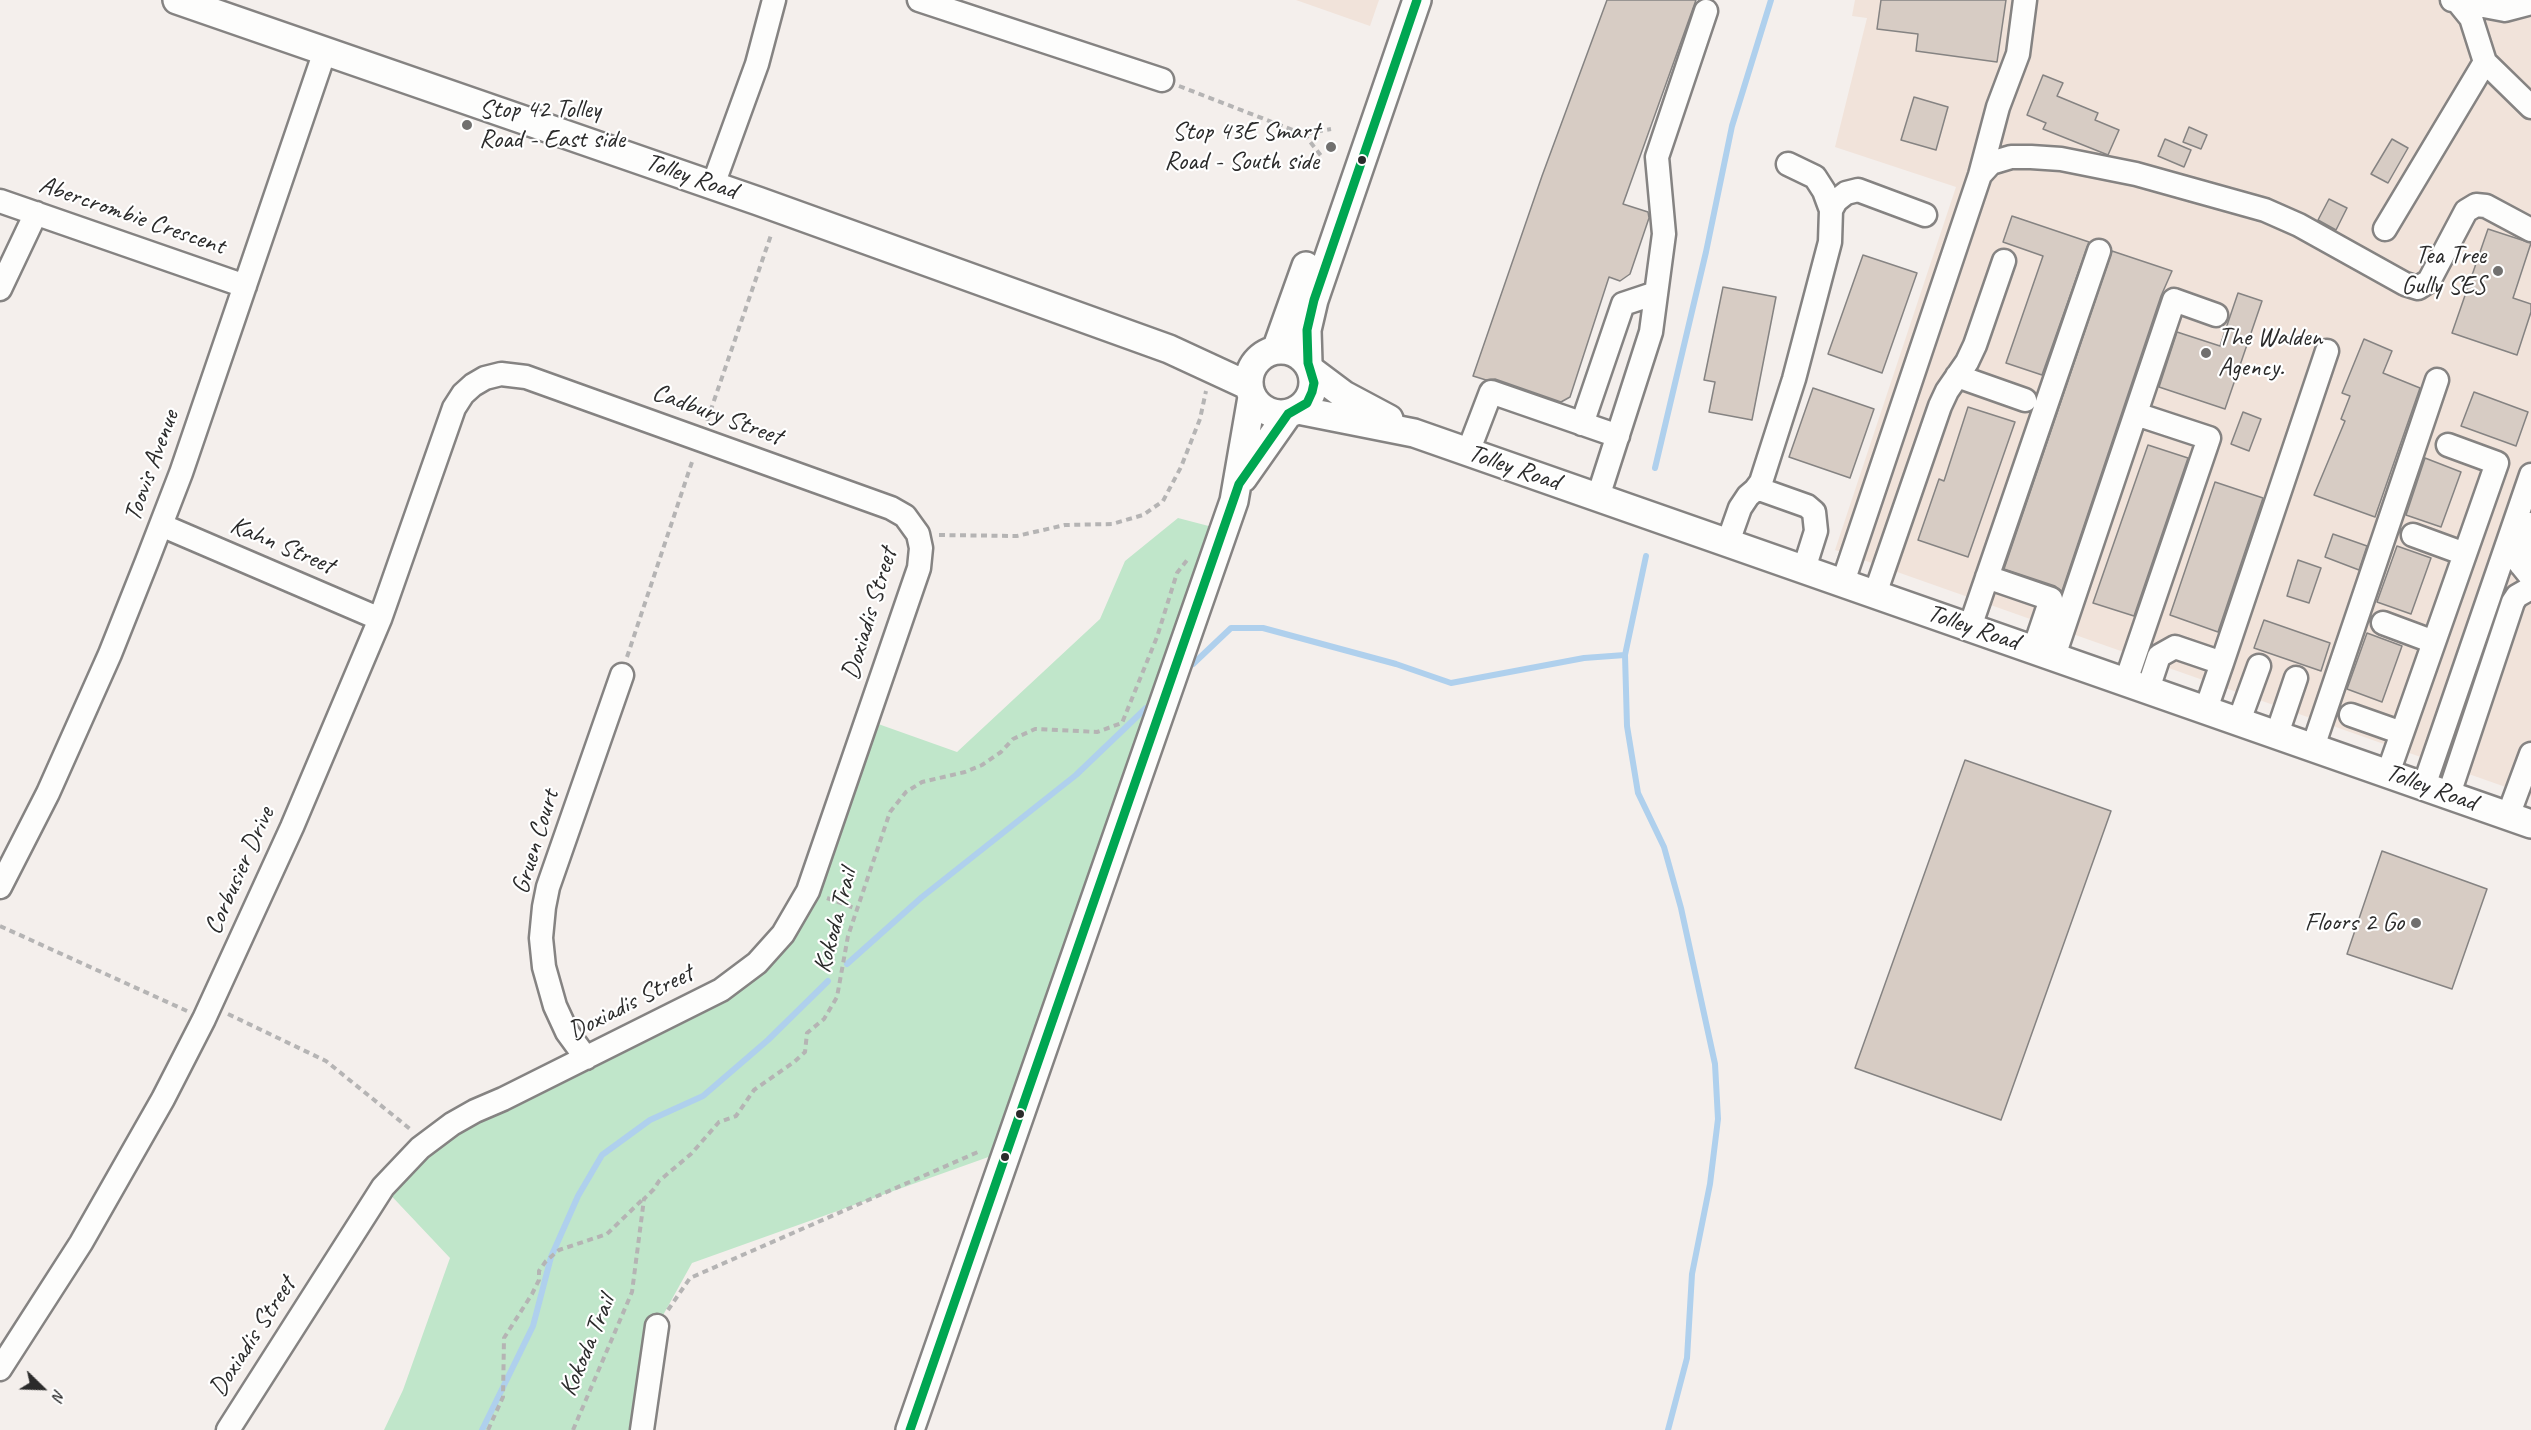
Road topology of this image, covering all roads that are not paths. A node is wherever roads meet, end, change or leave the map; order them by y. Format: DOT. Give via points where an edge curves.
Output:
graph roads {
  1 [pos="177,0"];
  2 [pos="774,0"];
  3 [pos="919,0"];
  4 [pos="1399,0"];
  5 [pos="1417,0"];
  6 [pos="2025,0"];
  7 [pos="2454,1"];
  8 [pos="2531,3"];
  9 [pos="1706,11"];
  10 [pos="325,51"];
  11 [pos="2485,62"];
  12 [pos="1162,80"];
  13 [pos="2531,107"];
  14 [pos="1788,164"];
  15 [pos="1980,176"];
  16 [pos="713,185"];
  17 [pos="0,201"];
  18 [pos="1831,210"];
  19 [pos="36,213"];
  20 [pos="1925,215"];
  21 [pos="2385,229"];
  22 [pos="2531,230"];
  23 [pos="2100,251"];
  24 [pos="2004,261"];
  25 [pos="245,286"];
  26 [pos="0,289"];
  27 [pos="1656,293"];
  28 [pos="2216,315"];
  29 [pos="2327,351"];
  30 [pos="1310,367"];
  31 [pos="1258,373"];
  32 [pos="1957,376"];
  33 [pos="485,378"];
  34 [pos="2437,380"];
  35 [pos="2025,400"];
  36 [pos="1293,412"];
  37 [pos="2136,414"];
  38 [pos="1582,424"];
  39 [pos="1414,433"];
  40 [pos="1618,436"];
  41 [pos="2448,445"];
  42 [pos="1468,452"];
  43 [pos="2531,475"];
  44 [pos="1239,484"];
  45 [pos="1755,490"];
  46 [pos="1598,497"];
  47 [pos="2531,524"];
  48 [pos="161,525"];
  49 [pos="918,534"];
  50 [pos="2413,535"];
  51 [pos="2510,537"];
  52 [pos="1728,542"];
  53 [pos="2465,554"];
  54 [pos="1804,569"];
  55 [pos="2526,571"];
  56 [pos="1987,577"];
  57 [pos="1843,582"];
  58 [pos="2531,588"];
  59 [pos="1875,594"];
  60 [pos="380,619"];
  61 [pos="2383,623"];
  62 [pos="1970,627"];
  63 [pos="2434,642"];
  64 [pos="2044,653"];
  65 [pos="2222,663"];
  66 [pos="2259,666"];
  67 [pos="622,675"];
  68 [pos="2296,678"];
  69 [pos="2137,685"];
  70 [pos="2206,709"];
  71 [pos="2351,715"];
  72 [pos="2239,721"];
  73 [pos="2402,733"];
  74 [pos="2277,734"];
  75 [pos="2313,747"];
  76 [pos="2531,754"];
  77 [pos="2388,773"];
  78 [pos="2436,790"];
  79 [pos="2520,820"];
  80 [pos="0,887"];
  81 [pos="586,1058"];
  82 [pos="657,1326"];
  83 [pos="0,1369"];
  84 [pos="228,1430"];
  85 [pos="642,1430"];
  86 [pos="910,1430"];
  1 -- 10 [label="main road, Tolley Road"];
  2 -- 16 [label="street" via="757,63"];
  3 -- 12 [label="street"];
  4 -- 31 [label="main road"];
  5 -- 30 [label="main road" via="1314,300 1307,330"];
  6 -- 15 [label="street" via="2018,54 1998,106"];
  7 -- 8 [label="street" via="2505,10"];
  7 -- 11 [label="street" via="2471,18"];
  9 -- 27 [label="street" via="1657,157 1664,234"];
  10 -- 16 [label="main road, Tolley Road"];
  10 -- 25 [label="street, Toovis Avenue"];
  11 -- 13 [label="street"];
  11 -- 21 [label="street"];
  14 -- 18 [label="street" via="1815,177"];
  15 -- 22 [label="street" via="1991,163 2011,157 2061,159 2136,174 2265,210 2418,288 2429,281 2466,211 2476,205 2486,206"];
  15 -- 57 [label="street"];
  16 -- 31 [label="main road, Tolley Road" via="1168,349"];
  17 -- 19 [label="street, Abercrombie Crescent"];
  18 -- 20 [label="street" via="1846,193 1858,190"];
  18 -- 45 [label="street" via="1830,242 1794,379 1761,482"];
  19 -- 25 [label="street, Abercrombie Crescent"];
  19 -- 26 [label="street"];
  23 -- 56 [label="street"];
  24 -- 32 [label="street" via="1975,345"];
  25 -- 48 [label="street, Toovis Avenue"];
  27 -- 38 [label="street" via="1623,304"];
  27 -- 40 [label="street" via="1652,332"];
  28 -- 37 [label="street" via="2174,300"];
  29 -- 65 [label="street"];
  30 -- 31 [label="main road" via="1298,354"];
  30 -- 36 [label="main road" via="1312,392 1307,403"];
  30 -- 39 [label="main road, Tolley Road" via="1344,395"];
  31 -- 36 [label="main road" via="1258,406 1276,415"];
  31 -- 44 [label="main road"];
  32 -- 35 [label="street"];
  32 -- 59 [label="street" via="1940,406"];
  33 -- 49 [label="street, Cadbury Street" via="510,374 526,377 891,508 905,516"];
  33 -- 60 [label="street, Corbusier Drive" via="463,394 454,408"];
  34 -- 75 [label="street"];
  36 -- 39 [label="main road, Tolley Road"];
  36 -- 44 [label="main road" via="1258,453"];
  37 -- 64 [label="street"];
  37 -- 69 [label="street" via="2209,438"];
  38 -- 40 [label="street"];
  38 -- 42 [label="street" via="1491,392"];
  39 -- 42 [label="main road, Tolley Road"];
  40 -- 46 [label="street"];
  41 -- 53 [label="street" via="2497,463"];
  42 -- 46 [label="main road, Tolley Road"];
  43 -- 51 [label="street"];
  44 -- 86 [label="main road"];
  45 -- 52 [label="street" via="1740,508"];
  45 -- 54 [label="street" via="1807,506 1814,512 1816,531"];
  46 -- 52 [label="main road, Tolley Road"];
  47 -- 55 [label="street" via="2520,556"];
  48 -- 60 [label="street, Kahn Street"];
  48 -- 80 [label="street, Toovis Avenue" via="110,654 48,793"];
  49 -- 81 [label="street, Doxiadis Street" via="919,568 808,891 783,934 741,976 713,994"];
  50 -- 53 [label="street"];
  51 -- 55 [label="street" via="2511,548"];
  51 -- 78 [label="street" via="2486,606 2485,640"];
  52 -- 54 [label="main road, Tolley Road"];
  53 -- 63 [label="street"];
  54 -- 57 [label="main road, Tolley Road"];
  56 -- 62 [label="street"];
  56 -- 64 [label="street" via="2051,600"];
  57 -- 59 [label="main road, Tolley Road"];
  58 -- 78 [label="street" via="2513,602"];
  59 -- 62 [label="main road, Tolley Road"];
  60 -- 83 [label="street, Corbusier Drive" via="292,827 163,1099 81,1243"];
  61 -- 63 [label="street"];
  62 -- 64 [label="main road, Tolley Road"];
  63 -- 73 [label="street"];
  64 -- 69 [label="main road, Tolley Road"];
  65 -- 69 [label="street" via="2175,647 2159,656"];
  65 -- 70 [label="street"];
  66 -- 72 [label="street"];
  67 -- 81 [label="street, Gruen Court" via="548,886 541,938 552,997 567,1032"];
  68 -- 74 [label="street"];
  69 -- 70 [label="main road, Tolley Road"];
  70 -- 72 [label="main road, Tolley Road"];
  71 -- 73 [label="street"];
  72 -- 74 [label="main road, Tolley Road"];
  73 -- 77 [label="street"];
  74 -- 75 [label="main road, Tolley Road"];
  75 -- 77 [label="main road, Tolley Road"];
  76 -- 79 [label="street"];
  77 -- 78 [label="main road, Tolley Road"];
  78 -- 79 [label="main road, Tolley Road"];
  81 -- 84 [label="street, Doxiadis Street" via="452,1124 401,1166"];
  82 -- 85 [label="street"];
}
